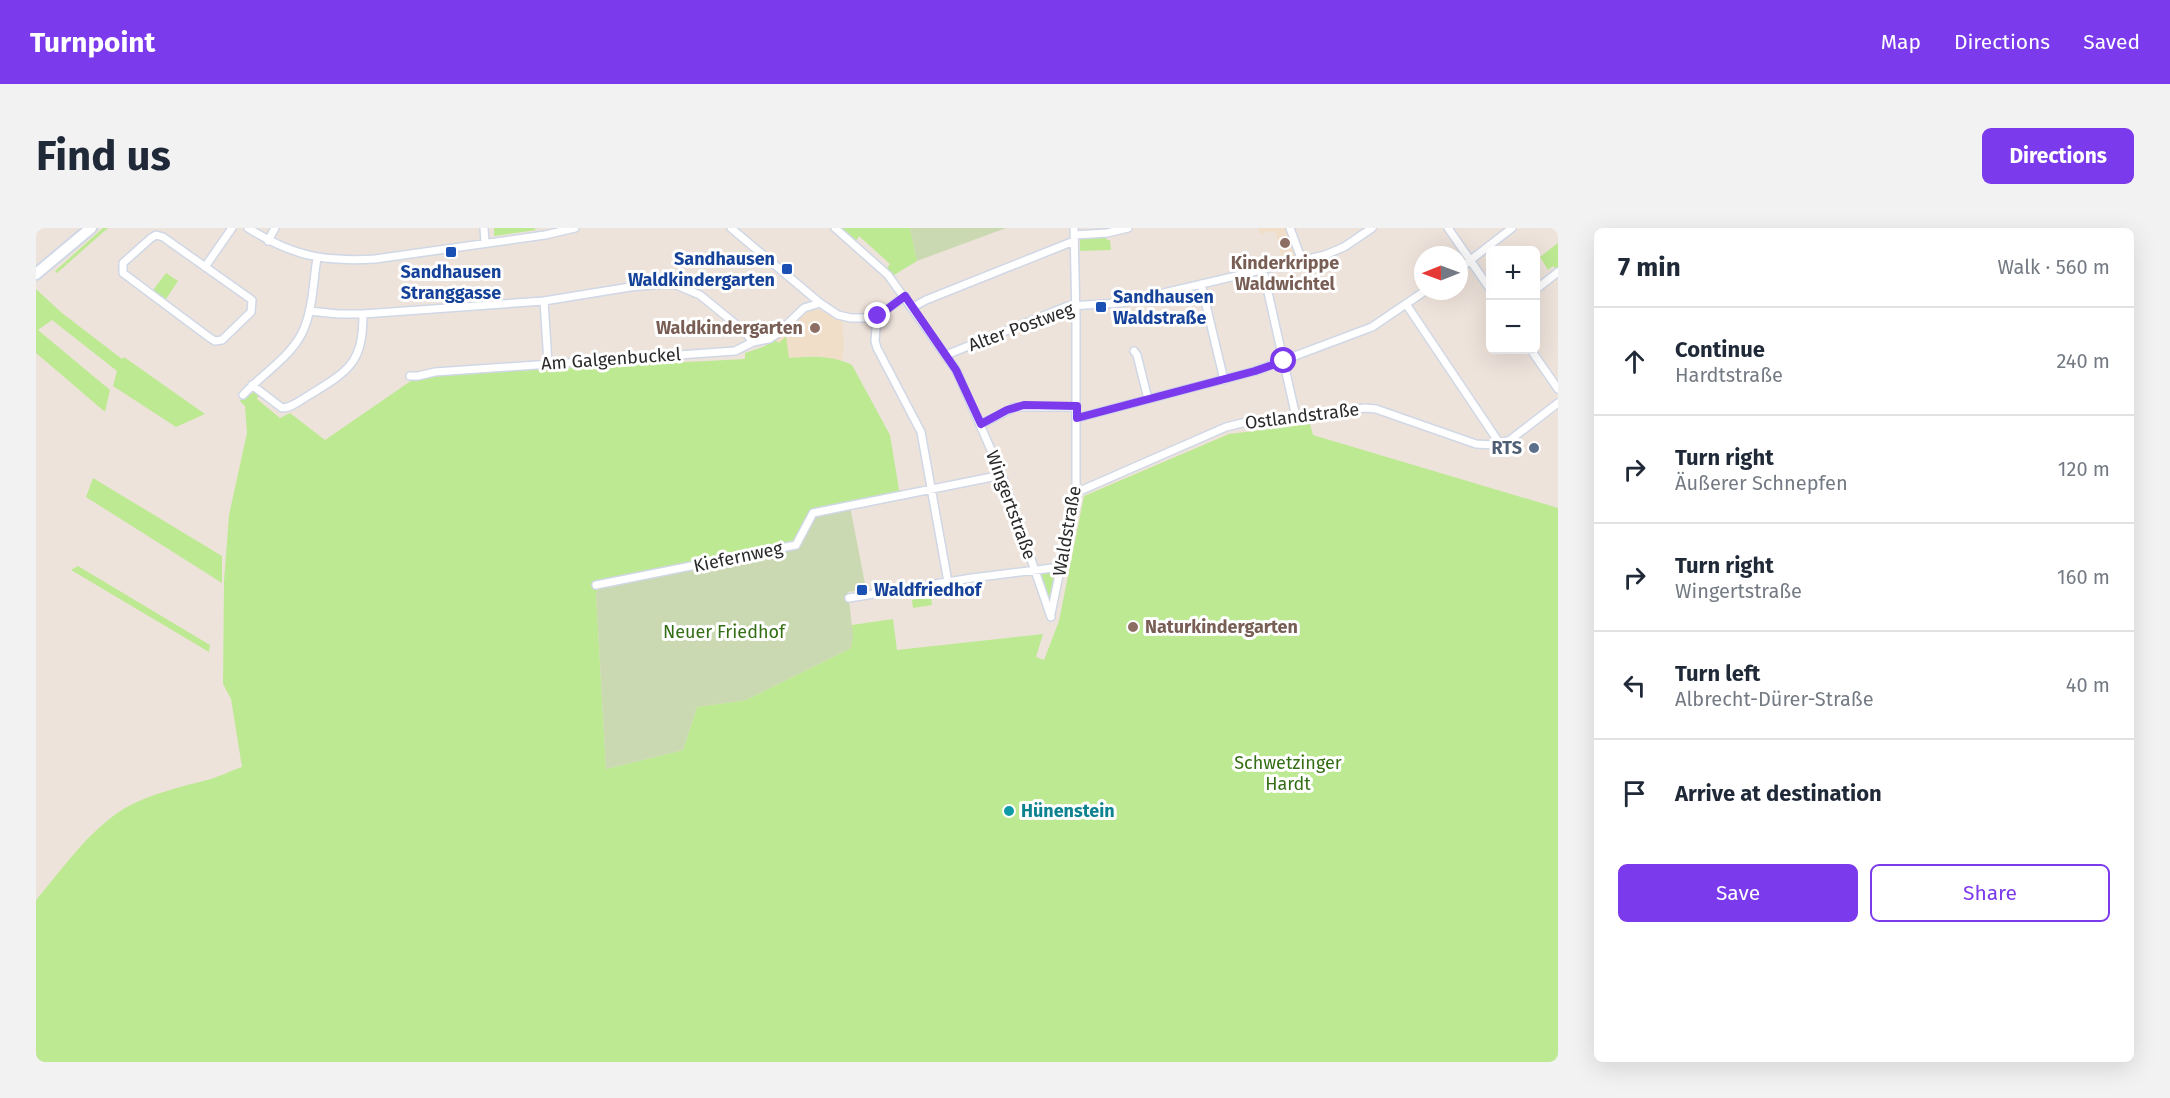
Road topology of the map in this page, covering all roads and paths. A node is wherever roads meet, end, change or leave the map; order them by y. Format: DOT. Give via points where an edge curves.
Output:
graph roads {
  1 [pos="91,228"];
  2 [pos="232,228"];
  3 [pos="248,228"];
  4 [pos="275,228"];
  5 [pos="484,228"];
  6 [pos="575,228"];
  7 [pos="731,228"];
  8 [pos="835,228"];
  9 [pos="1128,228"];
  10 [pos="1290,228"];
  11 [pos="1372,228"];
  12 [pos="1448,228"];
  13 [pos="1512,228"];
  14 [pos="1074,234"];
  15 [pos="268,241"];
  16 [pos="485,243"];
  17 [pos="317,258"];
  18 [pos="1302,261"];
  19 [pos="1472,261"];
  20 [pos="1468,263"];
  21 [pos="205,267"];
  22 [pos="1263,270"];
  23 [pos="1558,272"];
  24 [pos="36,274"];
  25 [pos="1486,282"];
  26 [pos="1201,284"];
  27 [pos="1540,286"];
  28 [pos="805,290"];
  29 [pos="905,296"];
  30 [pos="1414,299"];
  31 [pos="544,301"];
  32 [pos="820,303"];
  33 [pos="1406,304"];
  34 [pos="1076,305"];
  35 [pos="913,307"];
  36 [pos="309,311"];
  37 [pos="799,312"];
  38 [pos="363,314"];
  39 [pos="878,316"];
  40 [pos="753,342"];
  41 [pos="1134,351"];
  42 [pos="1534,354"];
  43 [pos="946,355"];
  44 [pos="1284,361"];
  45 [pos="548,363"];
  46 [pos="410,376"];
  47 [pos="1224,380"];
  48 [pos="252,385"];
  49 [pos="1558,389"];
  50 [pos="243,395"];
  51 [pos="1148,399"];
  52 [pos="1558,403"];
  53 [pos="1077,406"];
  54 [pos="1296,417"];
  55 [pos="1077,418"];
  56 [pos="981,424"];
  57 [pos="1500,444"];
  58 [pos="1002,475"];
  59 [pos="930,490"];
  60 [pos="1076,491"];
  61 [pos="1061,567"];
  62 [pos="1034,570"];
  63 [pos="948,582"];
  64 [pos="596,585"];
  65 [pos="849,598"];
  66 [pos="1050,617"];
  1 -- 24 [label="street"];
  2 -- 21 [label="street"];
  3 -- 15 [label="street"];
  4 -- 15 [label="street"];
  5 -- 16 [label="street"];
  6 -- 16 [label="street"];
  7 -- 28 [label="street"];
  8 -- 29 [label="street, Wingertstraße" via="888,275"];
  9 -- 14 [label="street"];
  10 -- 18 [label="street"];
  11 -- 18 [label="street, Alter Postweg" via="1344,247"];
  12 -- 19 [label="street"];
  13 -- 19 [label="street"];
  14 -- 34 [label="street, Waldstraße"];
  14 -- 35 [label="street"];
  15 -- 17 [label="street"];
  16 -- 17 [label="street" via="375,259"];
  17 -- 36 [label="street"];
  18 -- 22 [label="street, Alter Postweg"];
  19 -- 20 [label="street"];
  19 -- 25 [label="street"];
  21 -- 21 [label="street" via="156,236 123,263 122,270 218,341 253,305 247,296"];
  22 -- 26 [label="street, Alter Postweg"];
  22 -- 44 [label="street"];
  23 -- 27 [label="street"];
  26 -- 34 [label="street, Alter Postweg" via="1121,303"];
  26 -- 47 [label="street"];
  28 -- 32 [label="street"];
  28 -- 37 [label="street"];
  29 -- 35 [label="street, Wingertstraße"];
  29 -- 39 [label="street"];
  30 -- 33 [label="street"];
  31 -- 38 [label="street"];
  31 -- 40 [label="street" via="647,285 676,285 700,295"];
  31 -- 45 [label="street"];
  32 -- 37 [label="street, Am Galgenbuckel"];
  32 -- 39 [label="street" via="844,317"];
  33 -- 44 [label="street" via="1372,327"];
  33 -- 57 [label="street"];
  34 -- 43 [label="street, Alter Postweg"];
  34 -- 53 [label="street, Waldstraße"];
  35 -- 43 [label="street, Wingertstraße"];
  36 -- 38 [label="street"];
  36 -- 48 [label="street" via="301,336"];
  37 -- 40 [label="street, Am Galgenbuckel" via="773,337"];
  38 -- 48 [label="street" via="363,334 355,359 320,388 282,408"];
  39 -- 59 [label="street" via="877,348 921,432"];
  40 -- 45 [label="street, Am Galgenbuckel" via="735,351"];
  41 -- 51 [label="street"];
  42 -- 49 [label="street"];
  43 -- 56 [label="street, Wingertstraße"];
  44 -- 47 [label="street"];
  44 -- 54 [label="street"];
  45 -- 46 [label="street, Am Galgenbuckel"];
  47 -- 51 [label="street"];
  48 -- 50 [label="street"];
  51 -- 55 [label="street"];
  52 -- 57 [label="street"];
  53 -- 55 [label="street, Waldstraße"];
  53 -- 56 [label="street" via="1024,405"];
  54 -- 57 [label="street, Ostlandstraße" via="1376,409 1476,444"];
  54 -- 60 [label="street, Ostlandstraße" via="1226,427"];
  55 -- 60 [label="street, Waldstraße"];
  56 -- 58 [label="street, Wingertstraße"];
  58 -- 59 [label="street, Kiefernweg"];
  58 -- 62 [label="street, Wingertstraße"];
  59 -- 63 [label="street"];
  59 -- 64 [label="street, Kiefernweg" via="813,513 796,545"];
  60 -- 61 [label="street, Waldstraße"];
  61 -- 62 [label="street"];
  61 -- 66 [label="street, Waldstraße"];
  62 -- 63 [label="street"];
  62 -- 66 [label="street, Wingertstraße"];
  63 -- 65 [label="street"];
}
